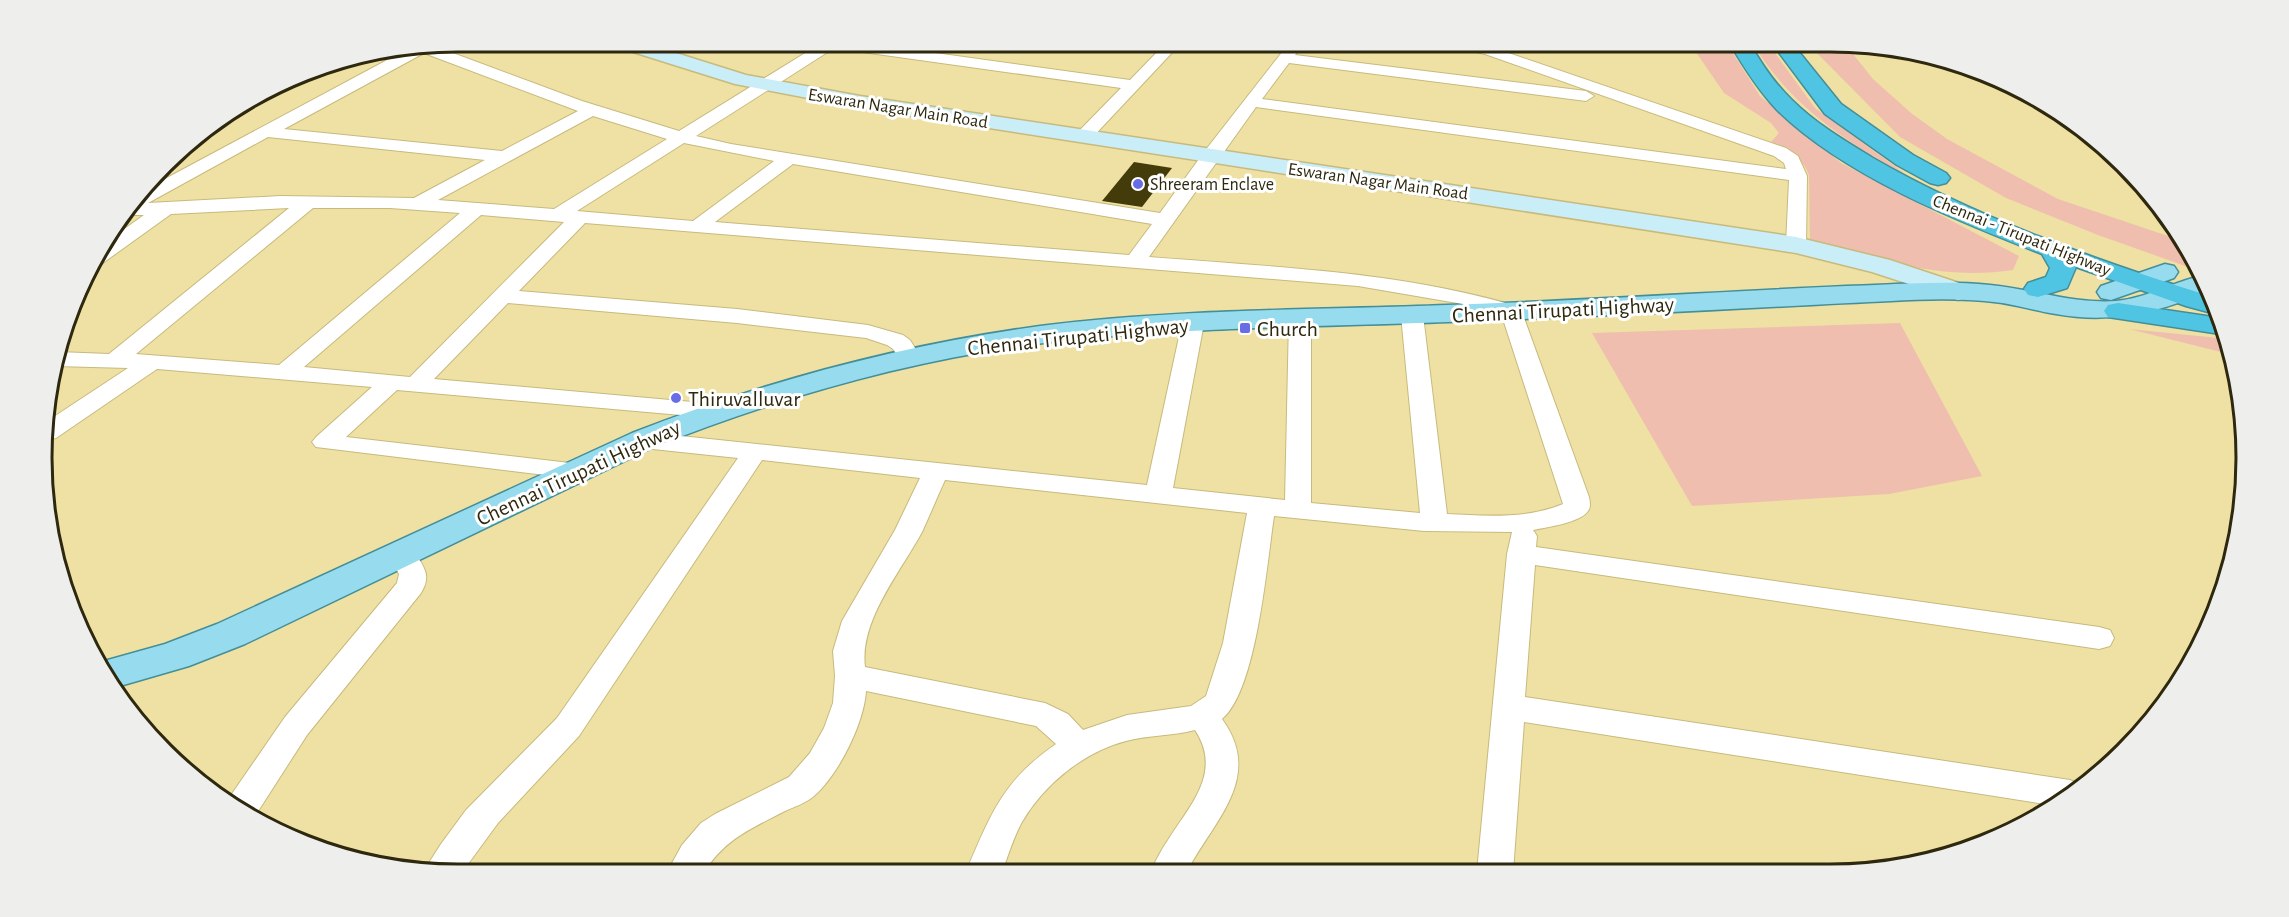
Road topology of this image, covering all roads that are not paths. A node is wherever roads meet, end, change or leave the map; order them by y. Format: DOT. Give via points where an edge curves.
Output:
graph roads {
  1 [pos="653,52"];
  2 [pos="692,52"];
  3 [pos="818,52"];
  4 [pos="896,52"];
  5 [pos="1165,52"];
  6 [pos="1290,52"];
  7 [pos="1492,52"];
  8 [pos="1744,52"];
  9 [pos="1789,52"];
  10 [pos="436,53"];
  11 [pos="409,56"];
  12 [pos="1285,58"];
  13 [pos="678,60"];
  14 [pos="766,85"];
  15 [pos="1133,85"];
  16 [pos="1252,102"];
  17 [pos="1639,102"];
  18 [pos="592,110"];
  19 [pos="266,132"];
  20 [pos="1083,137"];
  21 [pos="680,138"];
  22 [pos="1210,156"];
  23 [pos="504,157"];
  24 [pos="789,159"];
  25 [pos="1798,176"];
  26 [pos="150,195"];
  27 [pos="308,202"];
  28 [pos="417,204"];
  29 [pos="168,207"];
  30 [pos="478,208"];
  31 [pos="137,209"];
  32 [pos="558,214"];
  33 [pos="581,216"];
  34 [pos="1165,220"];
  35 [pos="698,226"];
  36 [pos="1796,245"];
  37 [pos="112,247"];
  38 [pos="2053,249"];
  39 [pos="1135,262"];
  40 [pos="2178,284"];
  41 [pos="2038,289"];
  42 [pos="1958,292"];
  43 [pos="2008,295"];
  44 [pos="502,296"];
  45 [pos="2205,300"];
  46 [pos="2118,311"];
  47 [pos="1512,312"];
  48 [pos="1412,315"];
  49 [pos="1300,319"];
  50 [pos="1193,323"];
  51 [pos="2214,326"];
  52 [pos="65,359"];
  53 [pos="910,359"];
  54 [pos="115,360"];
  55 [pos="152,362"];
  56 [pos="285,372"];
  57 [pos="404,383"];
  58 [pos="715,411"];
  59 [pos="53,428"];
  60 [pos="643,440"];
  61 [pos="755,452"];
  62 [pos="578,471"];
  63 [pos="936,472"];
  64 [pos="1158,495"];
  65 [pos="1262,506"];
  66 [pos="1298,510"];
  67 [pos="1524,521"];
  68 [pos="1434,522"];
  69 [pos="1521,554"];
  70 [pos="402,555"];
  71 [pos="2099,638"];
  72 [pos="114,673"];
  73 [pos="851,676"];
  74 [pos="1508,707"];
  75 [pos="1202,715"];
  76 [pos="1078,747"];
  77 [pos="2061,793"];
  78 [pos="244,803"];
  79 [pos="447,864"];
  80 [pos="690,864"];
  81 [pos="987,864"];
  82 [pos="1173,864"];
  83 [pos="1496,864"];
  1 -- 13 [label="street, Eswaran Nagar Main Road"];
  2 -- 13 [label="street"];
  3 -- 14 [label="street"];
  4 -- 15 [label="street"];
  5 -- 15 [label="street"];
  6 -- 12 [label="street"];
  7 -- 17 [label="street"];
  8 -- 38 [label="highway, Chennai - Tirupati Highway" via="1789,110 1871,168 1977,221"];
  9 -- 40 [label="highway, Chennai - Tirupati Highway" via="1833,110 1905,160 2001,211"];
  10 -- 18 [label="street"];
  11 -- 19 [label="street"];
  12 -- 16 [label="street"];
  12 -- 17 [label="street"];
  13 -- 14 [label="street, Eswaran Nagar Main Road"];
  14 -- 20 [label="street, Eswaran Nagar Main Road"];
  14 -- 21 [label="street"];
  15 -- 20 [label="street"];
  16 -- 22 [label="street"];
  16 -- 25 [label="street"];
  17 -- 25 [label="street" via="1780,152 1792,160"];
  18 -- 21 [label="street"];
  18 -- 23 [label="street"];
  19 -- 23 [label="street"];
  19 -- 26 [label="street"];
  20 -- 22 [label="street, Eswaran Nagar Main Road"];
  21 -- 24 [label="street"];
  21 -- 32 [label="street"];
  22 -- 34 [label="street"];
  22 -- 36 [label="street, Eswaran Nagar Main Road"];
  23 -- 28 [label="street"];
  24 -- 34 [label="street"];
  24 -- 35 [label="street"];
  25 -- 36 [label="street"];
  27 -- 28 [label="street"];
  27 -- 29 [label="street"];
  27 -- 54 [label="street"];
  28 -- 30 [label="street"];
  29 -- 31 [label="street"];
  29 -- 37 [label="street"];
  30 -- 32 [label="street"];
  30 -- 56 [label="street"];
  32 -- 33 [label="street"];
  33 -- 35 [label="street"];
  33 -- 44 [label="street"];
  34 -- 39 [label="street"];
  35 -- 39 [label="street"];
  36 -- 42 [label="street, Eswaran Nagar Main Road" via="1881,266"];
  38 -- 40 [label="highway, Chennai - Tirupati Highway"];
  38 -- 41 [label="highway" via="2063,268 2057,282"];
  39 -- 47 [label="street" via="1359,280 1466,298"];
  40 -- 41 [label="main road" via="2113,292"];
  40 -- 45 [label="highway, Chennai - Tirupati Highway"];
  40 -- 46 [label="main road"];
  41 -- 43 [label="main road"];
  42 -- 43 [label="main road, Chennai Tirupati Highway"];
  42 -- 47 [label="main road, Chennai Tirupati Highway"];
  43 -- 46 [label="main road" via="2060,307"];
  44 -- 53 [label="street" via="713,313 868,332 895,340"];
  44 -- 57 [label="street"];
  46 -- 51 [label="highway"];
  47 -- 48 [label="main road, Chennai Tirupati Highway"];
  47 -- 67 [label="street" via="1577,508 1569,514"];
  48 -- 49 [label="main road, Chennai Tirupati Highway"];
  48 -- 68 [label="street"];
  49 -- 50 [label="main road, Chennai Tirupati Highway"];
  49 -- 66 [label="street"];
  50 -- 53 [label="main road, Chennai Tirupati Highway" via="1044,335"];
  50 -- 64 [label="street"];
  52 -- 54 [label="street"];
  53 -- 58 [label="main road, Chennai Tirupati Highway"];
  54 -- 55 [label="street"];
  55 -- 56 [label="street"];
  55 -- 59 [label="street"];
  56 -- 57 [label="street"];
  57 -- 58 [label="street"];
  57 -- 62 [label="street" via="325,442"];
  58 -- 60 [label="main road, Chennai Tirupati Highway"];
  60 -- 61 [label="street"];
  60 -- 62 [label="main road, Chennai Tirupati Highway"];
  61 -- 63 [label="street"];
  61 -- 79 [label="street" via="568,727 492,805"];
  62 -- 70 [label="main road, Chennai Tirupati Highway"];
  63 -- 64 [label="street"];
  63 -- 73 [label="street" via="909,530 856,621 848,651"];
  64 -- 65 [label="street"];
  65 -- 66 [label="street"];
  65 -- 75 [label="street" via="1227,686 1217,705"];
  66 -- 68 [label="street"];
  67 -- 68 [label="street"];
  67 -- 69 [label="street"];
  69 -- 71 [label="street"];
  69 -- 74 [label="street"];
  70 -- 72 [label="main road, Chennai Tirupati Highway" via="231,634 175,656"];
  70 -- 78 [label="street" via="413,574 411,586 296,726"];
  73 -- 76 [label="street" via="1045,715"];
  73 -- 80 [label="street" via="849,703 840,730 822,762 801,787 727,824 713,834"];
  74 -- 77 [label="street"];
  74 -- 83 [label="street"];
  75 -- 76 [label="street" via="1114,730"];
  75 -- 82 [label="street" via="1220,738 1222,770 1215,795"];
  76 -- 81 [label="street" via="1050,765 1026,789 1009,813"];
}
